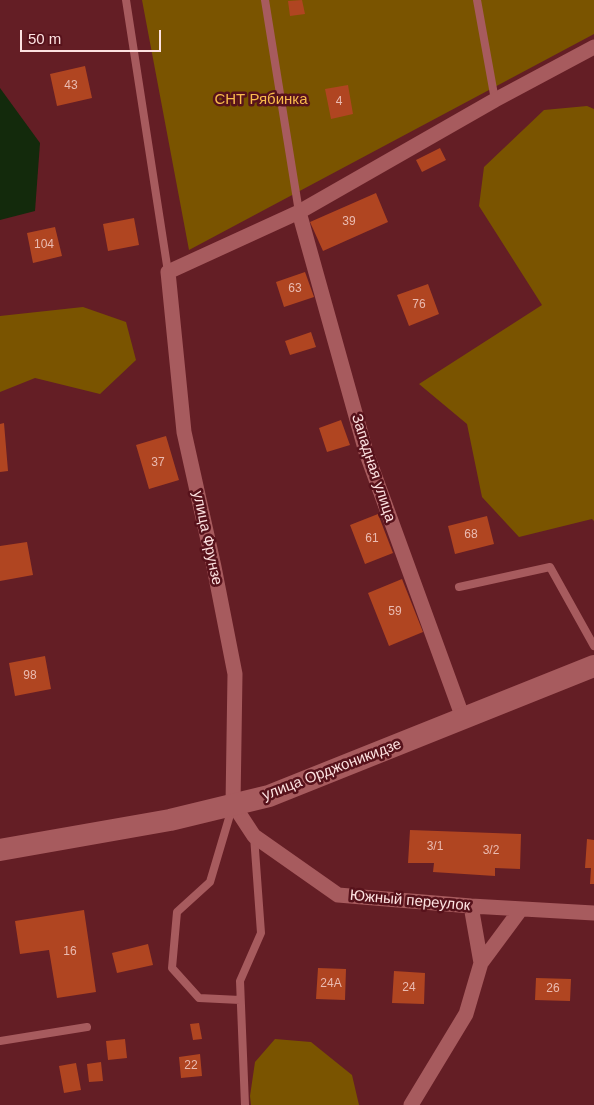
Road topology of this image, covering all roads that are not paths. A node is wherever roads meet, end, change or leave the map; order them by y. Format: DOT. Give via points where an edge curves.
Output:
graph roads {
  1 [pos="126,0"];
  2 [pos="265,0"];
  3 [pos="476,0"];
  4 [pos="594,48"];
  5 [pos="495,100"];
  6 [pos="300,212"];
  7 [pos="168,272"];
  8 [pos="459,587"];
  9 [pos="594,646"];
  10 [pos="594,666"];
  11 [pos="463,718"];
  12 [pos="233,804"];
  13 [pos="254,836"];
  14 [pos="0,850"];
  15 [pos="470,906"];
  16 [pos="522,909"];
  17 [pos="594,913"];
  18 [pos="481,963"];
  19 [pos="240,1000"];
  20 [pos="87,1027"];
  21 [pos="0,1041"];
  22 [pos="245,1105"];
  23 [pos="411,1105"];
  1 -- 7 [label="lane"];
  2 -- 6 [label="lane"];
  3 -- 5 [label="lane"];
  4 -- 5 [label="street"];
  5 -- 6 [label="street"];
  6 -- 7 [label="street"];
  6 -- 11 [label="street, Западная улица" via="366,452"];
  7 -- 12 [label="street, улица Фрунзе" via="184,432 235,674"];
  8 -- 9 [label="lane" via="550,567"];
  10 -- 11 [label="main road, улица Орджоникидзе"];
  11 -- 12 [label="main road, улица Орджоникидзе" via="270,796"];
  12 -- 13 [label="street, Южный переулок"];
  12 -- 14 [label="main road, улица Орджоникидзе" via="170,820"];
  12 -- 19 [label="lane" via="210,882 178,912 172,968 199,998"];
  13 -- 15 [label="street, Южный переулок" via="338,896"];
  13 -- 19 [label="lane" via="261,933 240,981"];
  15 -- 16 [label="street, Южный переулок"];
  15 -- 18 [label="street"];
  16 -- 17 [label="street, Южный переулок"];
  16 -- 18 [label="street"];
  18 -- 23 [label="street" via="466,1014"];
  19 -- 22 [label="lane"];
  20 -- 21 [label="lane"];
}
